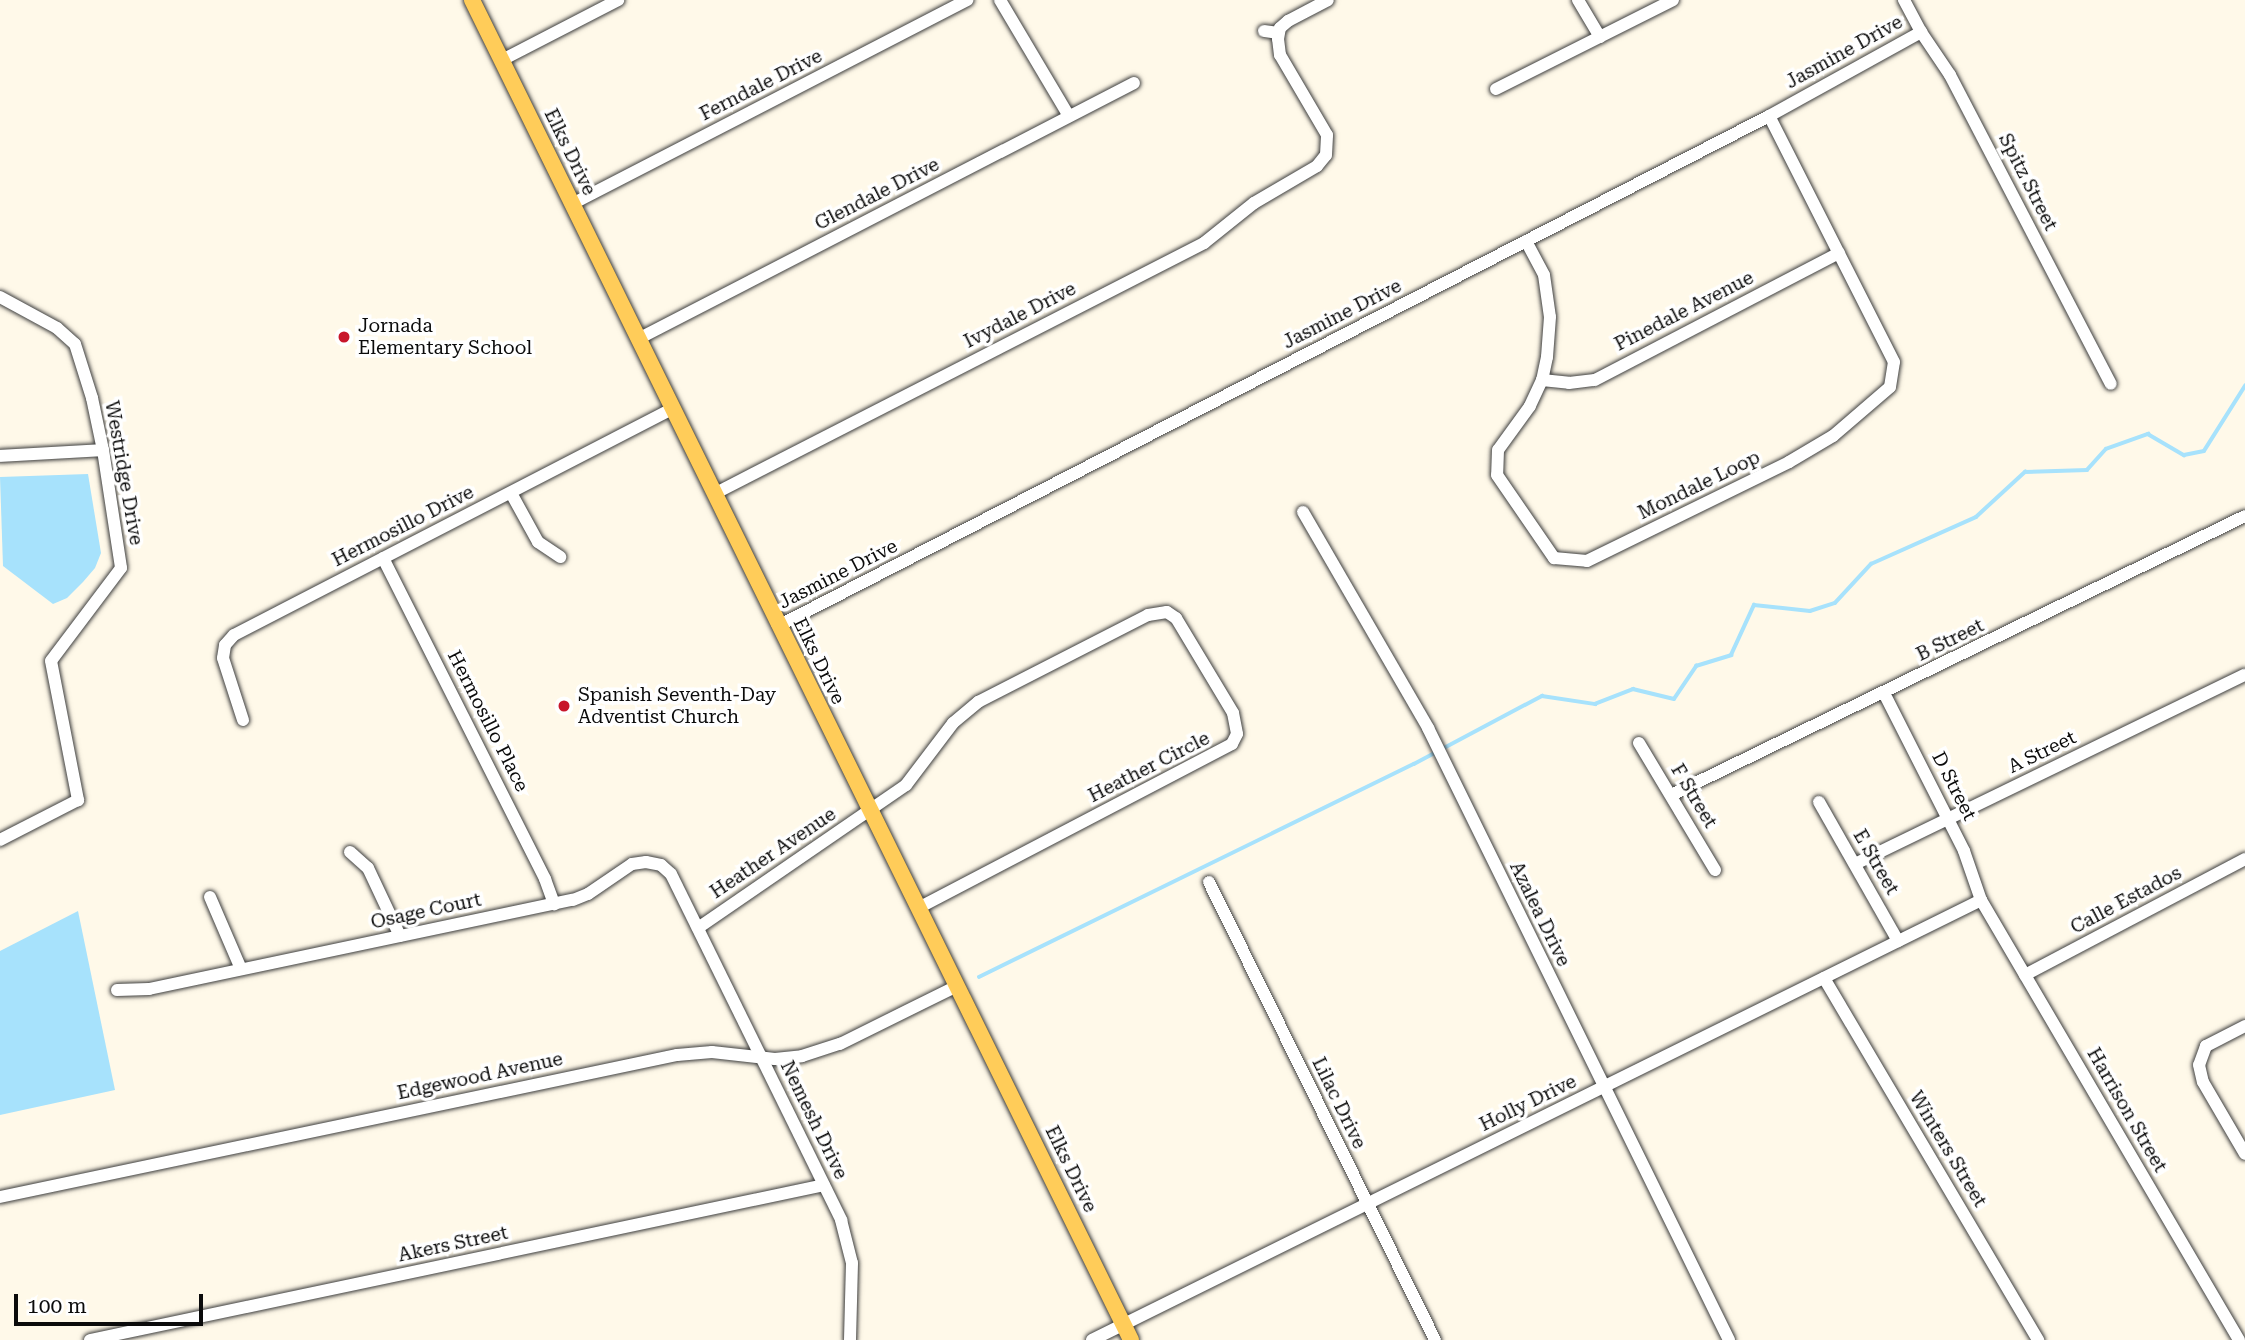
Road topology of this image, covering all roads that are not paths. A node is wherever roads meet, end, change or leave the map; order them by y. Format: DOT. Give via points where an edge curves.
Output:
graph roads {
  1 [pos="472,0"];
  2 [pos="618,0"];
  3 [pos="968,0"];
  4 [pos="1000,0"];
  5 [pos="1328,0"];
  6 [pos="1578,0"];
  7 [pos="1673,0"];
  8 [pos="1905,0"];
  9 [pos="1264,31"];
  10 [pos="1921,32"];
  11 [pos="1278,33"];
  12 [pos="1600,37"];
  13 [pos="502,60"];
  14 [pos="1133,83"];
  15 [pos="1496,89"];
  16 [pos="1069,116"];
  17 [pos="1769,116"];
  18 [pos="572,204"];
  19 [pos="1525,241"];
  20 [pos="1839,253"];
  21 [pos="0,297"];
  22 [pos="638,339"];
  23 [pos="1542,380"];
  24 [pos="2112,384"];
  25 [pos="672,409"];
  26 [pos="103,450"];
  27 [pos="0,456"];
  28 [pos="511,493"];
  29 [pos="713,494"];
  30 [pos="1303,512"];
  31 [pos="2245,516"];
  32 [pos="560,557"];
  33 [pos="383,558"];
  34 [pos="778,626"];
  35 [pos="2245,674"];
  36 [pos="1884,694"];
  37 [pos="243,720"];
  38 [pos="1639,743"];
  39 [pos="1671,794"];
  40 [pos="1819,803"];
  41 [pos="870,809"];
  42 [pos="1949,819"];
  43 [pos="0,840"];
  44 [pos="350,852"];
  45 [pos="2245,859"];
  46 [pos="1855,864"];
  47 [pos="1715,870"];
  48 [pos="1209,882"];
  49 [pos="210,897"];
  50 [pos="1981,900"];
  51 [pos="554,904"];
  52 [pos="918,908"];
  53 [pos="698,928"];
  54 [pos="400,936"];
  55 [pos="1898,941"];
  56 [pos="241,969"];
  57 [pos="2025,975"];
  58 [pos="1824,978"];
  59 [pos="957,986"];
  60 [pos="117,990"];
  61 [pos="2245,1026"];
  62 [pos="762,1058"];
  63 [pos="1604,1087"];
  64 [pos="2245,1154"];
  65 [pos="824,1185"];
  66 [pos="0,1197"];
  67 [pos="1367,1204"];
  68 [pos="1124,1324"];
  69 [pos="90,1340"];
  70 [pos="847,1340"];
  71 [pos="1092,1340"];
  72 [pos="1131,1340"];
  73 [pos="1434,1340"];
  74 [pos="1730,1340"];
  75 [pos="2038,1340"];
  76 [pos="2239,1340"];
  1 -- 13 [label="main road, Elks Drive"];
  2 -- 13 [label="street"];
  3 -- 18 [label="street, Ferndale Drive"];
  4 -- 16 [label="street"];
  5 -- 11 [label="street" via="1288,21"];
  6 -- 12 [label="street"];
  7 -- 12 [label="street"];
  8 -- 10 [label="street, Spitz Street"];
  9 -- 11 [label="street"];
  10 -- 17 [label="street, Jasmine Drive"];
  10 -- 24 [label="street, Spitz Street" via="1951,75"];
  11 -- 29 [label="street, Ivydale Drive" via="1280,55 1333,152 1317,166 1254,203 1204,243"];
  12 -- 15 [label="street"];
  13 -- 18 [label="main road, Elks Drive"];
  14 -- 16 [label="street, Glendale Drive"];
  16 -- 22 [label="street, Glendale Drive"];
  17 -- 19 [label="street, Jasmine Drive"];
  17 -- 20 [label="street, Mondale Loop"];
  18 -- 22 [label="main road, Elks Drive"];
  19 -- 23 [label="street, Mondale Loop" via="1544,275 1550,317"];
  19 -- 34 [label="street, Jasmine Drive"];
  20 -- 23 [label="street, Pinedale Avenue" via="1595,380"];
  20 -- 23 [label="street, Mondale Loop" via="1895,362 1890,387 1833,436 1789,462 1587,561 1554,558 1497,475 1498,450 1530,406"];
  21 -- 26 [label="street, Westridge Drive" via="57,328 75,344"];
  22 -- 25 [label="main road, Elks Drive"];
  25 -- 28 [label="street, Hermosillo Drive"];
  25 -- 29 [label="main road, Elks Drive"];
  26 -- 27 [label="street"];
  26 -- 43 [label="street, Westridge Drive" via="121,568 51,660 78,800"];
  28 -- 32 [label="street" via="538,542"];
  28 -- 33 [label="street, Hermosillo Drive"];
  29 -- 34 [label="main road, Elks Drive"];
  30 -- 63 [label="street, Azalea Drive" via="1427,728"];
  31 -- 36 [label="street, B Street"];
  33 -- 37 [label="street, Hermosillo Drive" via="229,640 223,651 224,664"];
  33 -- 51 [label="street, Hermosillo Place"];
  34 -- 41 [label="main road, Elks Drive"];
  35 -- 42 [label="street, A Street"];
  36 -- 39 [label="street, B Street"];
  36 -- 42 [label="street, D Street"];
  38 -- 39 [label="street, F Street"];
  39 -- 47 [label="street, F Street"];
  40 -- 46 [label="street, E Street"];
  41 -- 52 [label="main road, Elks Drive"];
  41 -- 52 [label="street, Heather Circle" via="913,779 944,733 969,708 1154,612 1176,618 1233,713 1237,734 1228,748"];
  41 -- 53 [label="street, Heather Avenue"];
  42 -- 46 [label="street, A Street"];
  42 -- 50 [label="street, D Street"];
  44 -- 54 [label="street" via="368,868"];
  45 -- 57 [label="street, Calle Estados"];
  46 -- 55 [label="street, E Street"];
  48 -- 67 [label="street, Lilac Drive"];
  49 -- 56 [label="street"];
  50 -- 55 [label="street, Holly Drive"];
  50 -- 57 [label="street, Harrison Street"];
  51 -- 53 [label="street, Osage Court" via="588,894 632,864 654,862 671,874"];
  51 -- 54 [label="street, Osage Court"];
  52 -- 59 [label="main road, Elks Drive"];
  53 -- 62 [label="street, Nemesh Drive"];
  54 -- 56 [label="street, Osage Court"];
  55 -- 58 [label="street, Holly Drive"];
  56 -- 60 [label="street, Osage Court" via="149,989"];
  57 -- 76 [label="street, Harrison Street"];
  58 -- 63 [label="street, Holly Drive"];
  58 -- 75 [label="street, Winters Street"];
  59 -- 62 [label="street, Edgewood Avenue" via="828,1048 789,1058"];
  59 -- 68 [label="main road, Elks Drive"];
  61 -- 64 [label="street" via="2206,1046 2199,1060 2203,1082"];
  62 -- 65 [label="street, Nemesh Drive"];
  62 -- 66 [label="street, Edgewood Avenue" via="712,1052 677,1055"];
  63 -- 67 [label="street, Holly Drive"];
  63 -- 74 [label="street, Azalea Drive"];
  65 -- 69 [label="street, Akers Street"];
  65 -- 70 [label="street, Nemesh Drive" via="849,1242 852,1274"];
  67 -- 68 [label="street, Holly Drive"];
  67 -- 73 [label="street, Lilac Drive"];
  68 -- 71 [label="street, Holly Drive"];
  68 -- 72 [label="main road, Elks Drive"];
}
